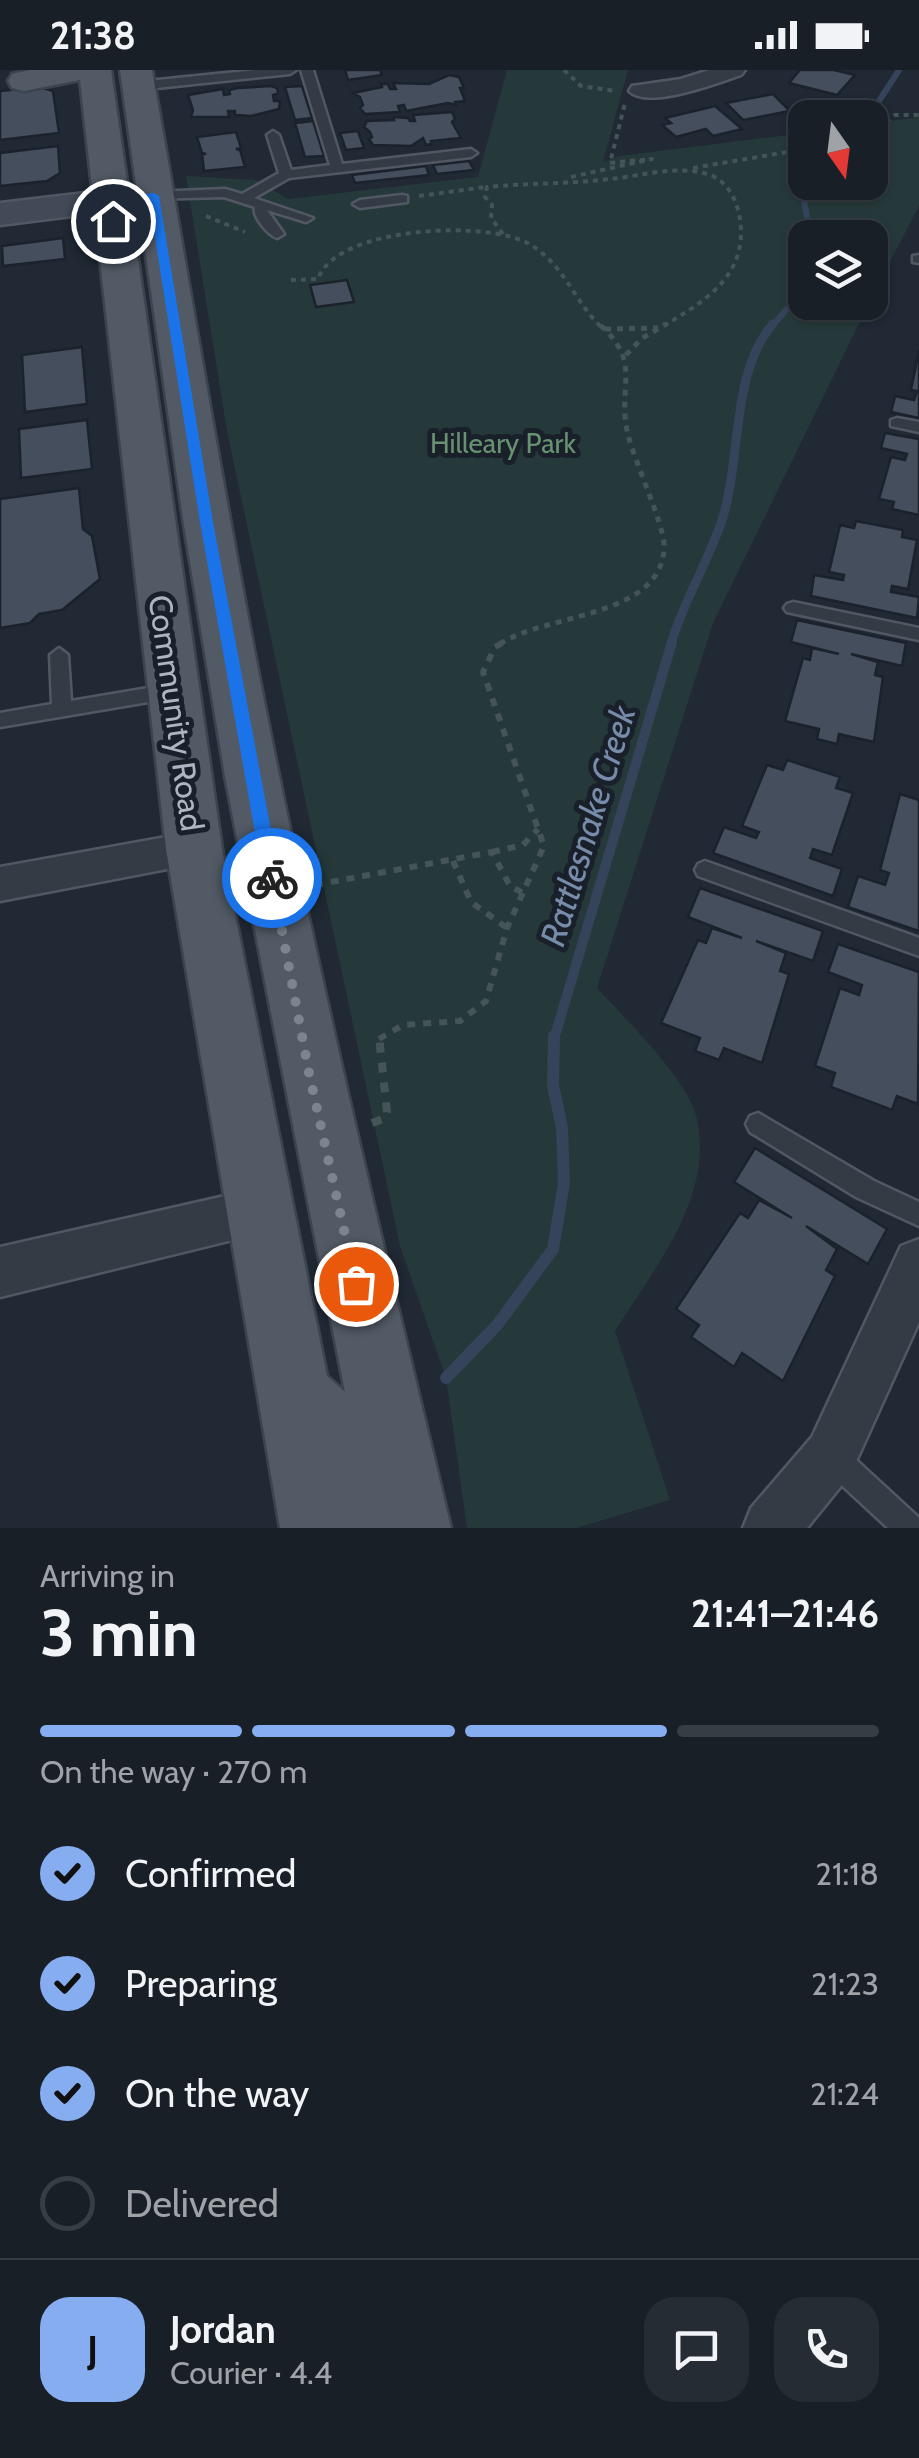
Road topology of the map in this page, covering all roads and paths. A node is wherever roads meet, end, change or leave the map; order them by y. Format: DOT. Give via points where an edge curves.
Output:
graph roads {
  1 [pos="79,70"];
  2 [pos="95,70"];
  3 [pos="290,70"];
  4 [pos="307,70"];
  5 [pos="564,70"];
  6 [pos="733,70"];
  7 [pos="137,78"];
  8 [pos="18,82"];
  9 [pos="641,91"];
  10 [pos="919,115"];
  11 [pos="888,121"];
  12 [pos="274,135"];
  13 [pos="788,151"];
  14 [pos="472,153"];
  15 [pos="730,162"];
  16 [pos="338,168"];
  17 [pos="684,170"];
  18 [pos="286,174"];
  19 [pos="560,179"];
  20 [pos="720,179"];
  21 [pos="488,187"];
  22 [pos="246,197"];
  23 [pos="402,198"];
  24 [pos="132,199"];
  25 [pos="360,204"];
  26 [pos="262,206"];
  27 [pos="196,212"];
  28 [pos="0,214"];
  29 [pos="306,218"];
  30 [pos="248,233"];
  31 [pos="276,234"];
  32 [pos="503,234"];
  33 [pos="414,236"];
  34 [pos="291,280"];
  35 [pos="604,328"];
  36 [pos="659,328"];
  37 [pos="626,356"];
  38 [pos="897,422"];
  39 [pos="919,427"];
  40 [pos="792,608"];
  41 [pos="919,634"];
  42 [pos="59,656"];
  43 [pos="172,692"];
  44 [pos="62,710"];
  45 [pos="0,720"];
  46 [pos="538,829"];
  47 [pos="263,833"];
  48 [pos="194,849"];
  49 [pos="492,852"];
  50 [pos="453,861"];
  51 [pos="705,870"];
  52 [pos="0,884"];
  53 [pos="321,884"];
  54 [pos="523,893"];
  55 [pos="507,928"];
  56 [pos="919,947"];
  57 [pos="309,1073"];
  58 [pos="758,1124"];
  59 [pos="322,1134"];
  60 [pos="260,1212"];
  61 [pos="919,1214"];
  62 [pos="919,1264"];
  63 [pos="0,1272"];
  64 [pos="294,1395"];
  65 [pos="831,1456"];
  66 [pos="392,1509"];
  67 [pos="318,1528"];
  68 [pos="770,1528"];
  69 [pos="909,1528"];
  1 -- 8 [label="main road"];
  2 -- 24 [label="main road, Community Road"];
  3 -- 7 [label="lane"];
  4 -- 16 [label="lane"];
  5 -- 19 [label="path" via="581,86 627,92 610,163 652,159"];
  6 -- 9 [label="street"];
  7 -- 24 [label="main road, Community Road"];
  10 -- 11 [label="path"];
  12 -- 18 [label="lane"];
  13 -- 15 [label="path"];
  14 -- 16 [label="lane"];
  15 -- 17 [label="path"];
  15 -- 20 [label="path"];
  16 -- 18 [label="lane"];
  17 -- 19 [label="path"];
  17 -- 20 [label="path"];
  18 -- 22 [label="lane"];
  19 -- 21 [label="path"];
  20 -- 36 [label="path" via="740,216 737,258 726,281"];
  21 -- 23 [label="path"];
  21 -- 32 [label="path" via="489,212"];
  22 -- 24 [label="lane" via="216,192"];
  22 -- 26 [label="lane"];
  23 -- 25 [label="lane"];
  23 -- 33 [label="path"];
  24 -- 28 [label="street"];
  24 -- 43 [label="main road, Community Road"];
  24 -- 47 [label="main road, Community Road" via="203,503"];
  26 -- 29 [label="lane"];
  26 -- 31 [label="lane"];
  27 -- 30 [label="path"];
  32 -- 33 [label="path"];
  32 -- 35 [label="path" via="542,252"];
  33 -- 34 [label="path" via="350,246 324,264 318,280"];
  35 -- 36 [label="path"];
  35 -- 37 [label="path"];
  36 -- 37 [label="path"];
  37 -- 46 [label="path" via="625,421 664,544 663,563 637,597 499,642 487,655 484,672"];
  38 -- 39 [label="lane"];
  40 -- 41 [label="lane"];
  42 -- 44 [label="lane"];
  43 -- 44 [label="lane"];
  43 -- 47 [label="main road" via="208,690 233,802"];
  43 -- 48 [label="main road, Community Road"];
  44 -- 45 [label="lane"];
  46 -- 49 [label="path" via="523,845"];
  46 -- 54 [label="path" via="544,846"];
  47 -- 57 [label="main road, Community Road"];
  48 -- 52 [label="street"];
  48 -- 57 [label="main road" via="222,845 238,863 264,1002 290,1054"];
  48 -- 60 [label="main road, Community Road"];
  49 -- 50 [label="path"];
  49 -- 54 [label="path" via="510,886"];
  50 -- 53 [label="path"];
  50 -- 55 [label="path" via="468,900"];
  51 -- 56 [label="lane"];
  54 -- 55 [label="path"];
  55 -- 59 [label="path" via="486,1001 469,1018 403,1024 379,1036 384,1118"];
  57 -- 59 [label="main road, Community Road"];
  58 -- 61 [label="lane"];
  59 -- 66 [label="main road, Community Road"];
  60 -- 63 [label="street"];
  60 -- 64 [label="main road, Community Road"];
  60 -- 66 [label="main road" via="290,1212 302,1224 347,1392"];
  62 -- 65 [label="street"];
  64 -- 66 [label="main road" via="341,1440"];
  64 -- 67 [label="main road, Community Road"];
  65 -- 68 [label="street"];
  65 -- 69 [label="lane"];
}
